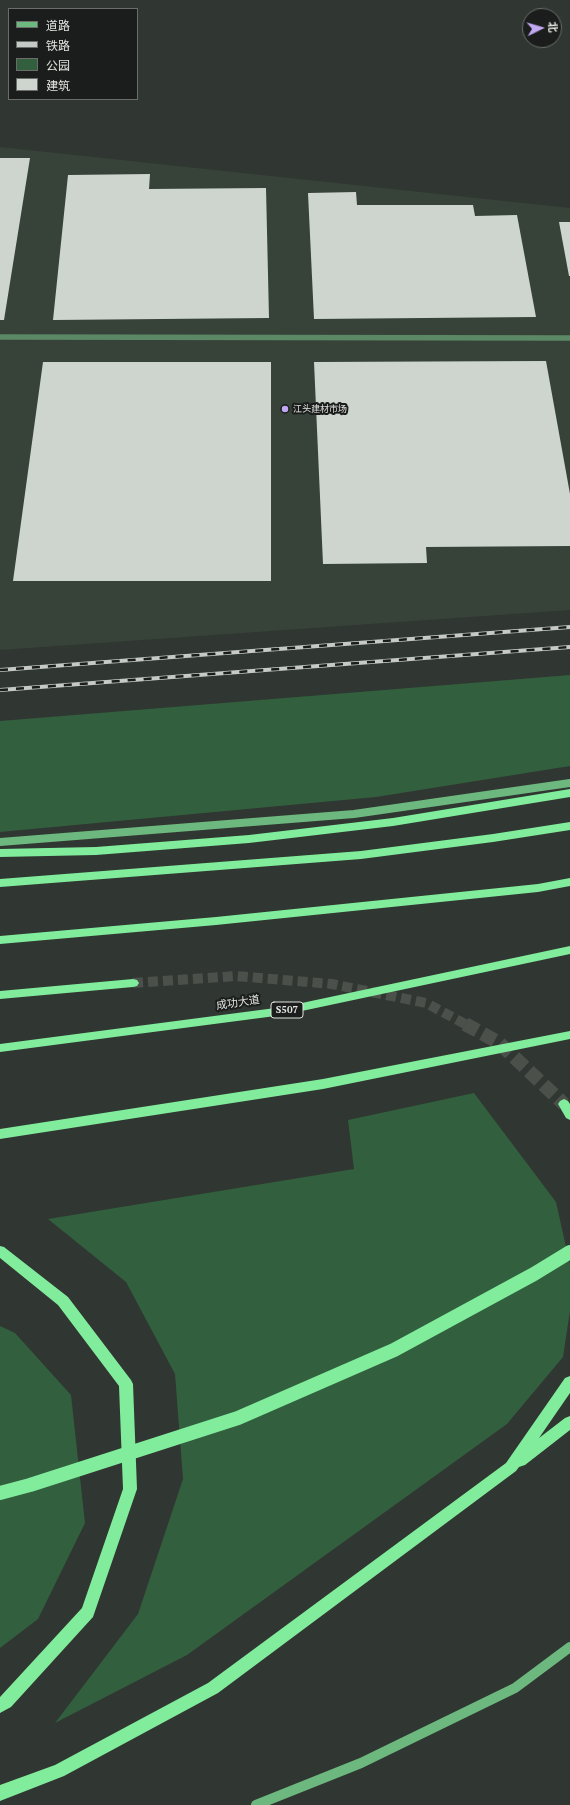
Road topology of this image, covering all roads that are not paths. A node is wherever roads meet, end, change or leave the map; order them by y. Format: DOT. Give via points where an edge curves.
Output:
graph roads {
  1 [pos="0,337"];
  2 [pos="570,338"];
  3 [pos="570,783"];
  4 [pos="570,793"];
  5 [pos="570,826"];
  6 [pos="0,842"];
  7 [pos="0,853"];
  8 [pos="570,882"];
  9 [pos="0,883"];
  10 [pos="0,940"];
  11 [pos="570,950"];
  12 [pos="133,983"];
  13 [pos="0,995"];
  14 [pos="570,1035"];
  15 [pos="0,1048"];
  16 [pos="564,1104"];
  17 [pos="570,1115"];
  18 [pos="0,1134"];
  19 [pos="0,1251"];
  20 [pos="570,1252"];
  21 [pos="570,1382"];
  22 [pos="570,1422"];
  23 [pos="511,1467"];
  24 [pos="0,1493"];
  25 [pos="570,1647"];
  26 [pos="0,1706"];
  27 [pos="0,1793"];
  28 [pos="256,1805"];
  1 -- 2 [label="street"];
  3 -- 6 [label="main road" via="354,814"];
  4 -- 7 [label="highway" via="394,822 249,839 96,851"];
  5 -- 9 [label="highway" via="361,855"];
  8 -- 10 [label="highway" via="538,888"];
  11 -- 15 [label="highway, 成功大道 / S507" via="283,1010"];
  12 -- 13 [label="highway"];
  14 -- 18 [label="highway" via="323,1084"];
  16 -- 17 [label="highway"];
  19 -- 26 [label="highway" via="63,1301 126,1384 130,1489 88,1612"];
  20 -- 24 [label="highway, bridge" via="394,1350 238,1418"];
  21 -- 23 [label="highway"];
  22 -- 23 [label="highway"];
  23 -- 27 [label="highway" via="213,1688 59,1771"];
  25 -- 28 [label="main road" via="515,1688 361,1763"];
}
